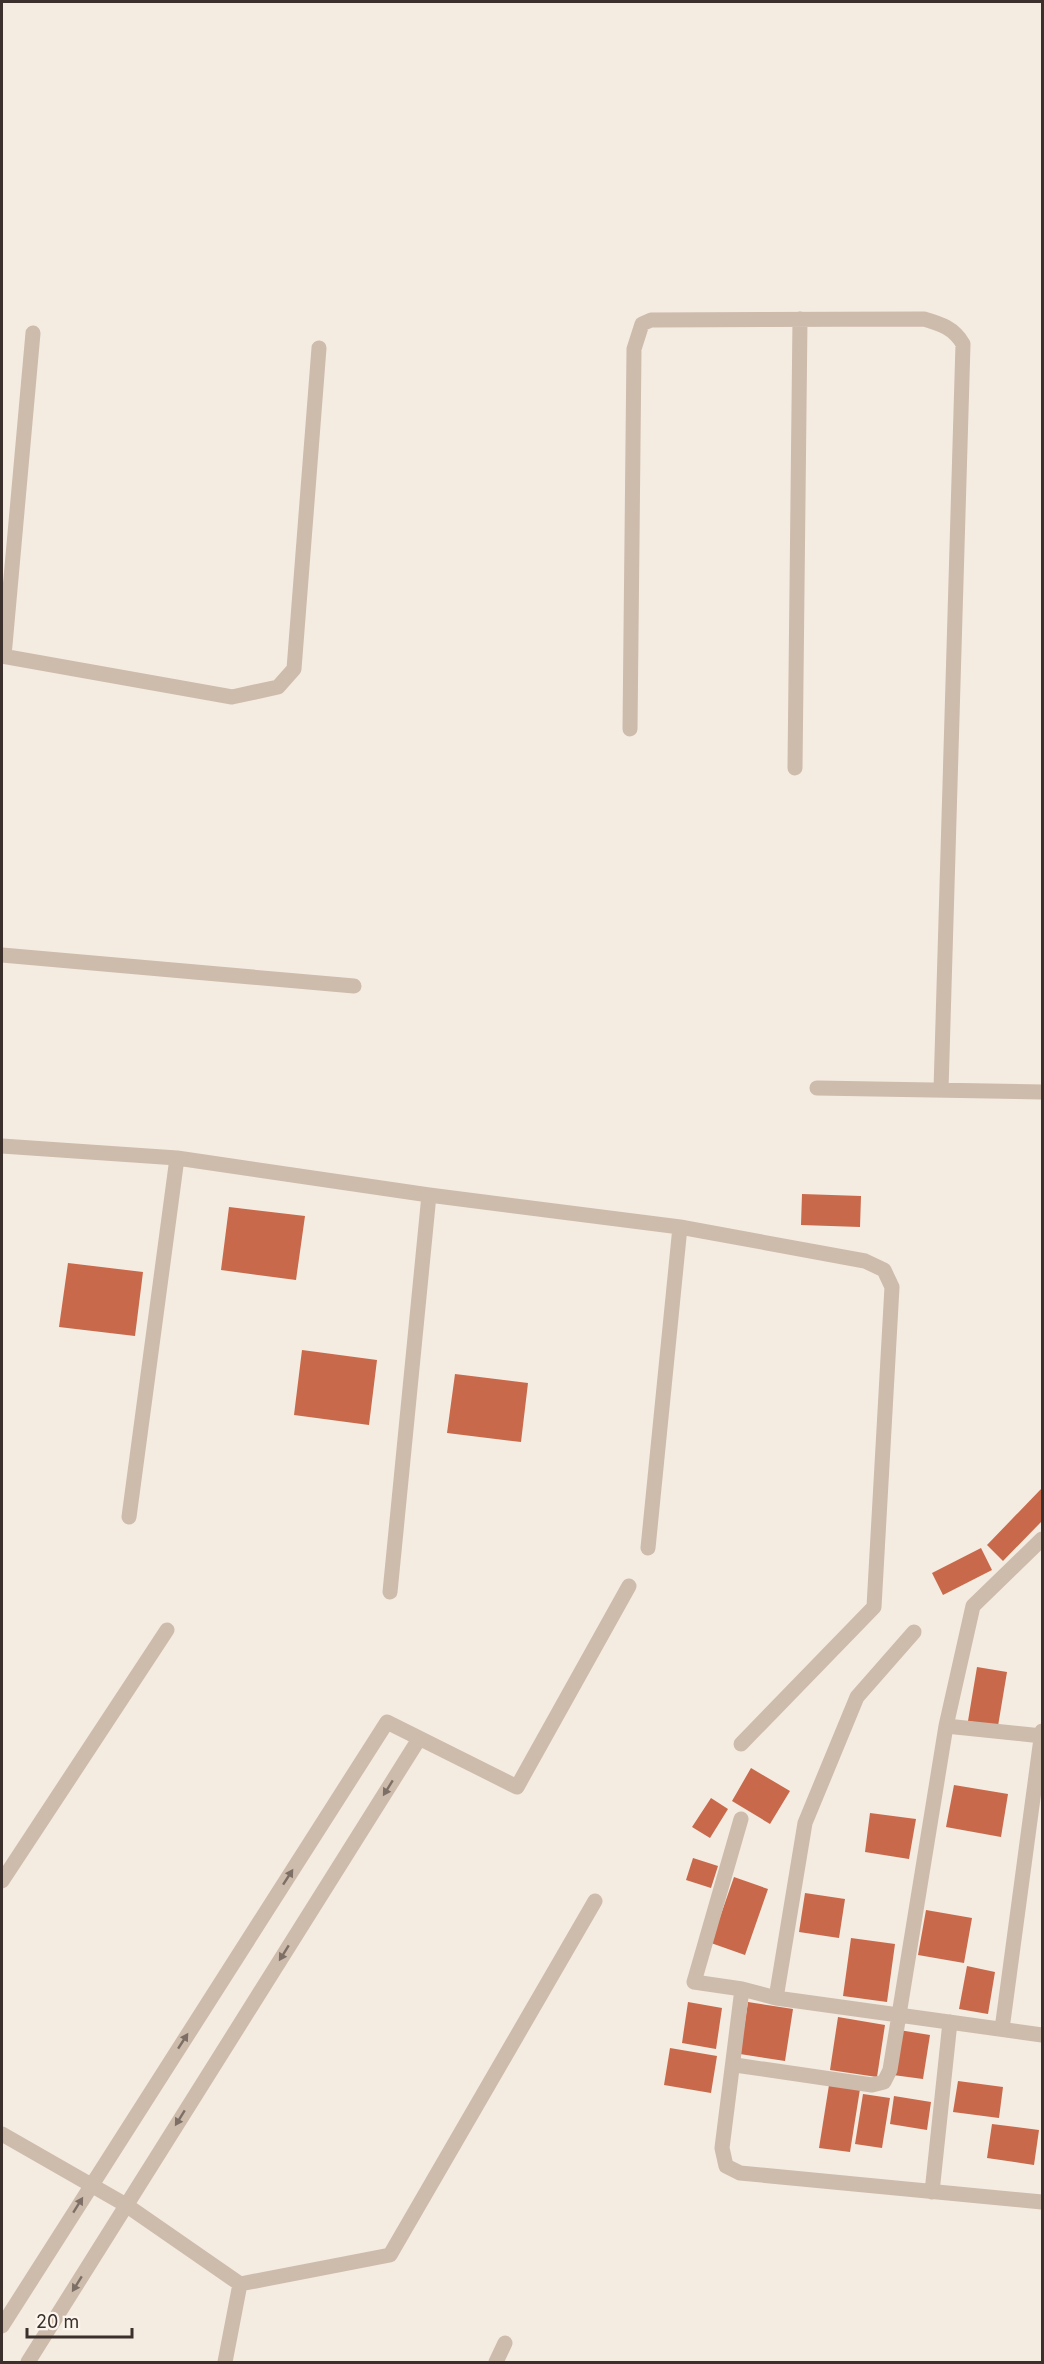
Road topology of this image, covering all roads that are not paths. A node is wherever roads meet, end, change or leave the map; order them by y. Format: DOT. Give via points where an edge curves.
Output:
graph roads {
  1 [pos="800,319"];
  2 [pos="33,333"];
  3 [pos="318,348"];
  4 [pos="3,656"];
  5 [pos="630,729"];
  6 [pos="795,768"];
  7 [pos="2,955"];
  8 [pos="354,986"];
  9 [pos="817,1088"];
  10 [pos="941,1090"];
  11 [pos="1042,1092"];
  12 [pos="2,1146"];
  13 [pos="177,1158"];
  14 [pos="429,1195"];
  15 [pos="680,1227"];
  16 [pos="129,1517"];
  17 [pos="1042,1539"];
  18 [pos="648,1548"];
  19 [pos="629,1586"];
  20 [pos="390,1592"];
  21 [pos="167,1630"];
  22 [pos="914,1632"];
  23 [pos="946,1726"];
  24 [pos="1042,1734"];
  25 [pos="419,1739"];
  26 [pos="741,1744"];
  27 [pos="741,1819"];
  28 [pos="2,1881"];
  29 [pos="595,1901"];
  30 [pos="742,1989"];
  31 [pos="776,1998"];
  32 [pos="897,2015"];
  33 [pos="950,2022"];
  34 [pos="1002,2029"];
  35 [pos="1042,2035"];
  36 [pos="735,2066"];
  37 [pos="2,2134"];
  38 [pos="90,2186"];
  39 [pos="932,2192"];
  40 [pos="1042,2202"];
  41 [pos="126,2205"];
  42 [pos="240,2284"];
  43 [pos="2,2326"];
  44 [pos="505,2343"];
  45 [pos="28,2362"];
  46 [pos="225,2362"];
  47 [pos="496,2362"];
  1 -- 5 [label="street" via="651,320 642,324 637,335"];
  1 -- 6 [label="street"];
  1 -- 10 [label="street" via="924,319 946,326 963,344"];
  2 -- 4 [label="street"];
  3 -- 4 [label="street" via="294,669 278,687 232,697"];
  7 -- 8 [label="street"];
  9 -- 10 [label="street"];
  10 -- 11 [label="street"];
  12 -- 13 [label="street"];
  13 -- 14 [label="street"];
  13 -- 16 [label="street"];
  14 -- 15 [label="street"];
  14 -- 20 [label="street"];
  15 -- 18 [label="street"];
  15 -- 26 [label="street" via="865,1261 884,1270 892,1287 874,1607"];
  17 -- 23 [label="street" via="973,1606"];
  19 -- 25 [label="street" via="517,1787"];
  21 -- 28 [label="street"];
  22 -- 31 [label="street" via="857,1697 805,1823"];
  23 -- 24 [label="street"];
  23 -- 32 [label="street"];
  24 -- 34 [label="street"];
  38 -- 25 [label="street, one-way" via="387,1722"];
  25 -- 41 [label="street, one-way"];
  27 -- 30 [label="street" via="694,1982"];
  29 -- 42 [label="street" via="390,2255"];
  30 -- 31 [label="street"];
  30 -- 36 [label="street"];
  31 -- 32 [label="street"];
  32 -- 33 [label="street"];
  32 -- 36 [label="street" via="890,2070 884,2082 872,2085"];
  33 -- 34 [label="street"];
  33 -- 39 [label="street"];
  34 -- 35 [label="street"];
  36 -- 39 [label="street" via="722,2148 726,2166 740,2173"];
  37 -- 38 [label="street"];
  38 -- 41 [label="street"];
  43 -- 38 [label="street, one-way"];
  39 -- 40 [label="street"];
  41 -- 42 [label="street"];
  41 -- 45 [label="street, one-way"];
  42 -- 46 [label="street"];
  44 -- 47 [label="street"];
}
